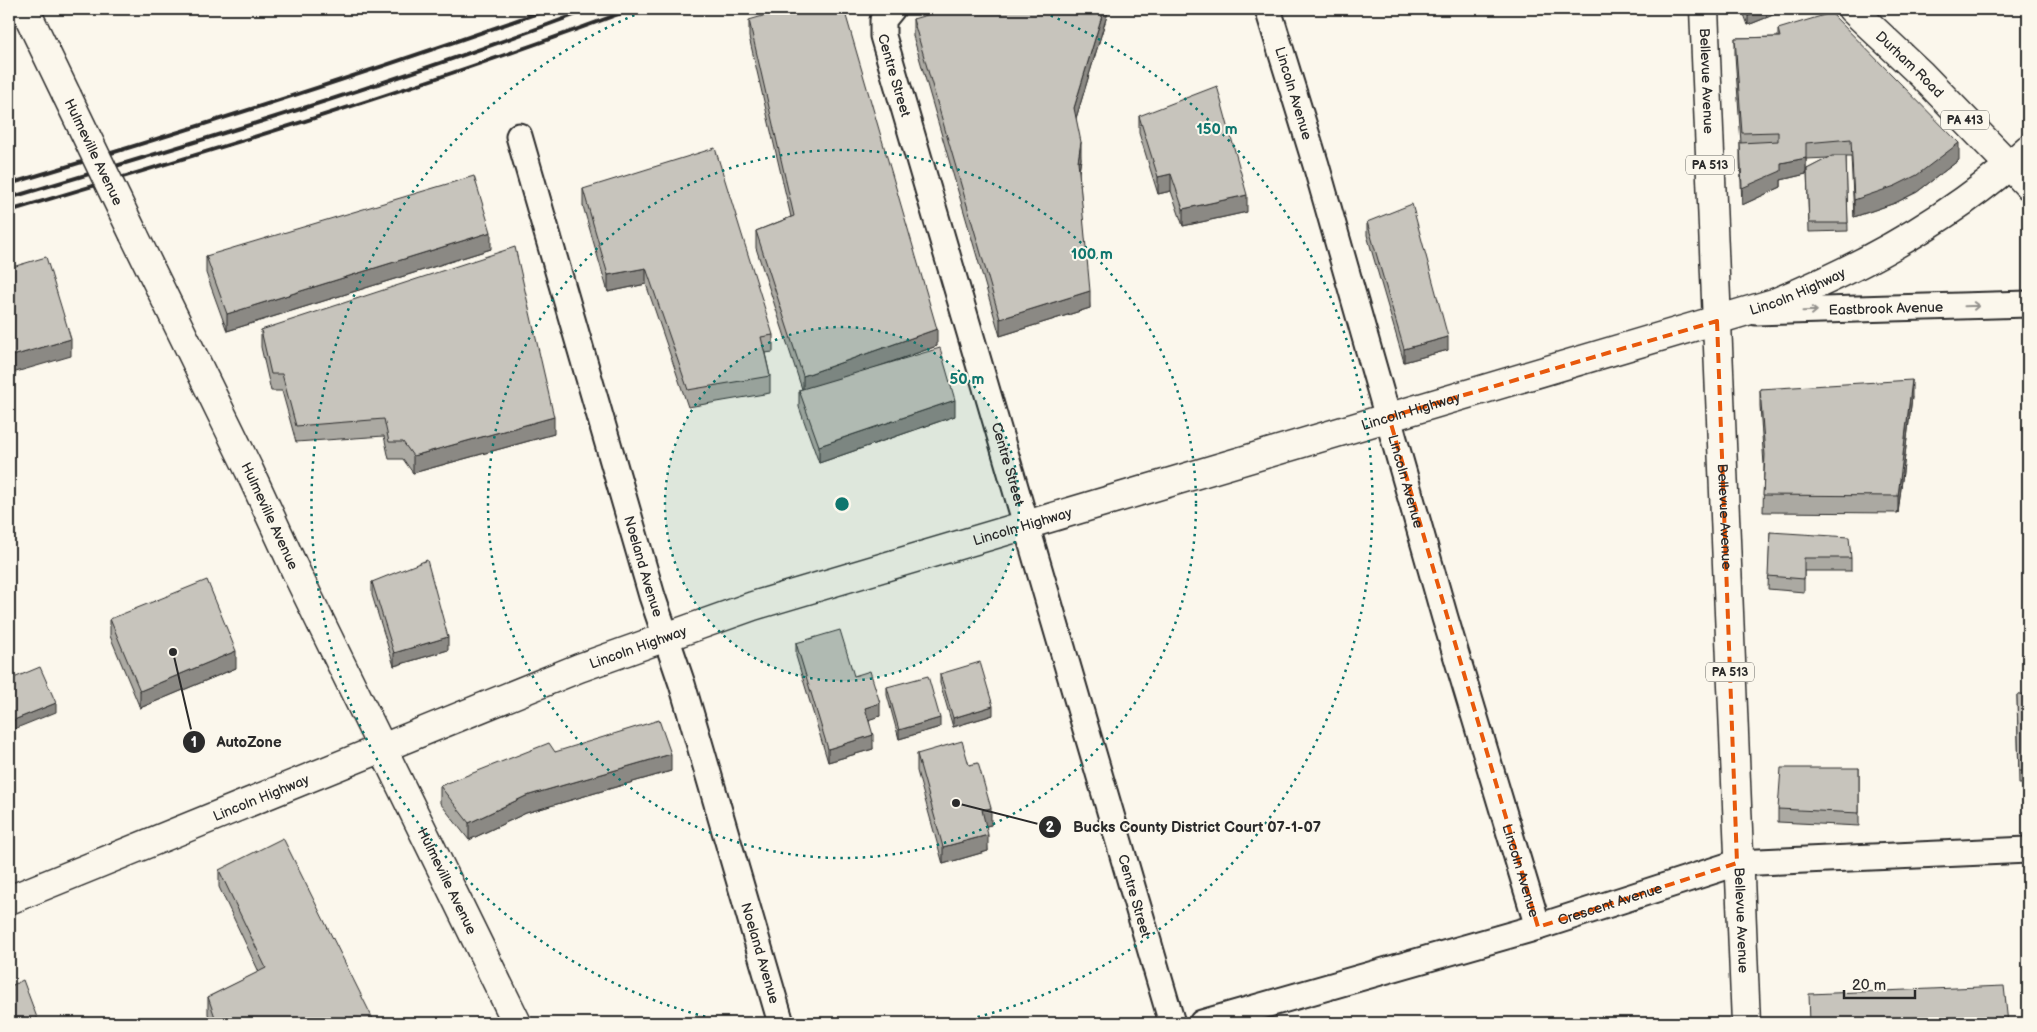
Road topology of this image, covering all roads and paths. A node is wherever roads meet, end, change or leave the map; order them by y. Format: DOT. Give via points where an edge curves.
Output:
graph roads {
  1 [pos="25,9"];
  2 [pos="1268,9"];
  3 [pos="1704,9"];
  4 [pos="1852,9"];
  5 [pos="888,14"];
  6 [pos="519,136"];
  7 [pos="2022,167"];
  8 [pos="2028,304"];
  9 [pos="1744,313"];
  10 [pos="1717,321"];
  11 [pos="1389,417"];
  12 [pos="1026,524"];
  13 [pos="666,635"];
  14 [pos="383,748"];
  15 [pos="2028,850"];
  16 [pos="1738,863"];
  17 [pos="9,900"];
  18 [pos="1538,926"];
  19 [pos="517,1023"];
  20 [pos="781,1023"];
  21 [pos="1172,1023"];
  22 [pos="1202,1023"];
  23 [pos="1746,1023"];
  1 -- 14 [label="main road, Hulmeville Avenue, bridge"];
  2 -- 11 [label="street, Lincoln Avenue"];
  3 -- 10 [label="main road, Bellevue Avenue / PA 513"];
  4 -- 7 [label="main road, Durham Road / PA 413"];
  5 -- 12 [label="street, Centre Street" via="883,36"];
  6 -- 13 [label="street, Noeland Avenue"];
  7 -- 9 [label="main road, Lincoln Highway" via="1889,250 1811,288"];
  9 -- 8 [label="street, Eastbrook Avenue, one-way"];
  9 -- 10 [label="main road, Lincoln Highway"];
  10 -- 11 [label="main road, Lincoln Highway"];
  10 -- 16 [label="main road, Bellevue Avenue / PA 513"];
  11 -- 12 [label="main road, Lincoln Highway"];
  11 -- 18 [label="street, Lincoln Avenue" via="1445,618"];
  12 -- 13 [label="main road, Lincoln Highway" via="780,597"];
  12 -- 21 [label="street, Centre Street"];
  13 -- 14 [label="main road, Lincoln Highway"];
  13 -- 20 [label="street, Noeland Avenue"];
  14 -- 17 [label="main road, Lincoln Highway"];
  14 -- 19 [label="main road, Hulmeville Avenue"];
  15 -- 16 [label="street, Crescent Avenue"];
  16 -- 18 [label="street, Crescent Avenue"];
  16 -- 23 [label="main road, Bellevue Avenue / PA 513"];
  18 -- 22 [label="street, Crescent Avenue"];
}
